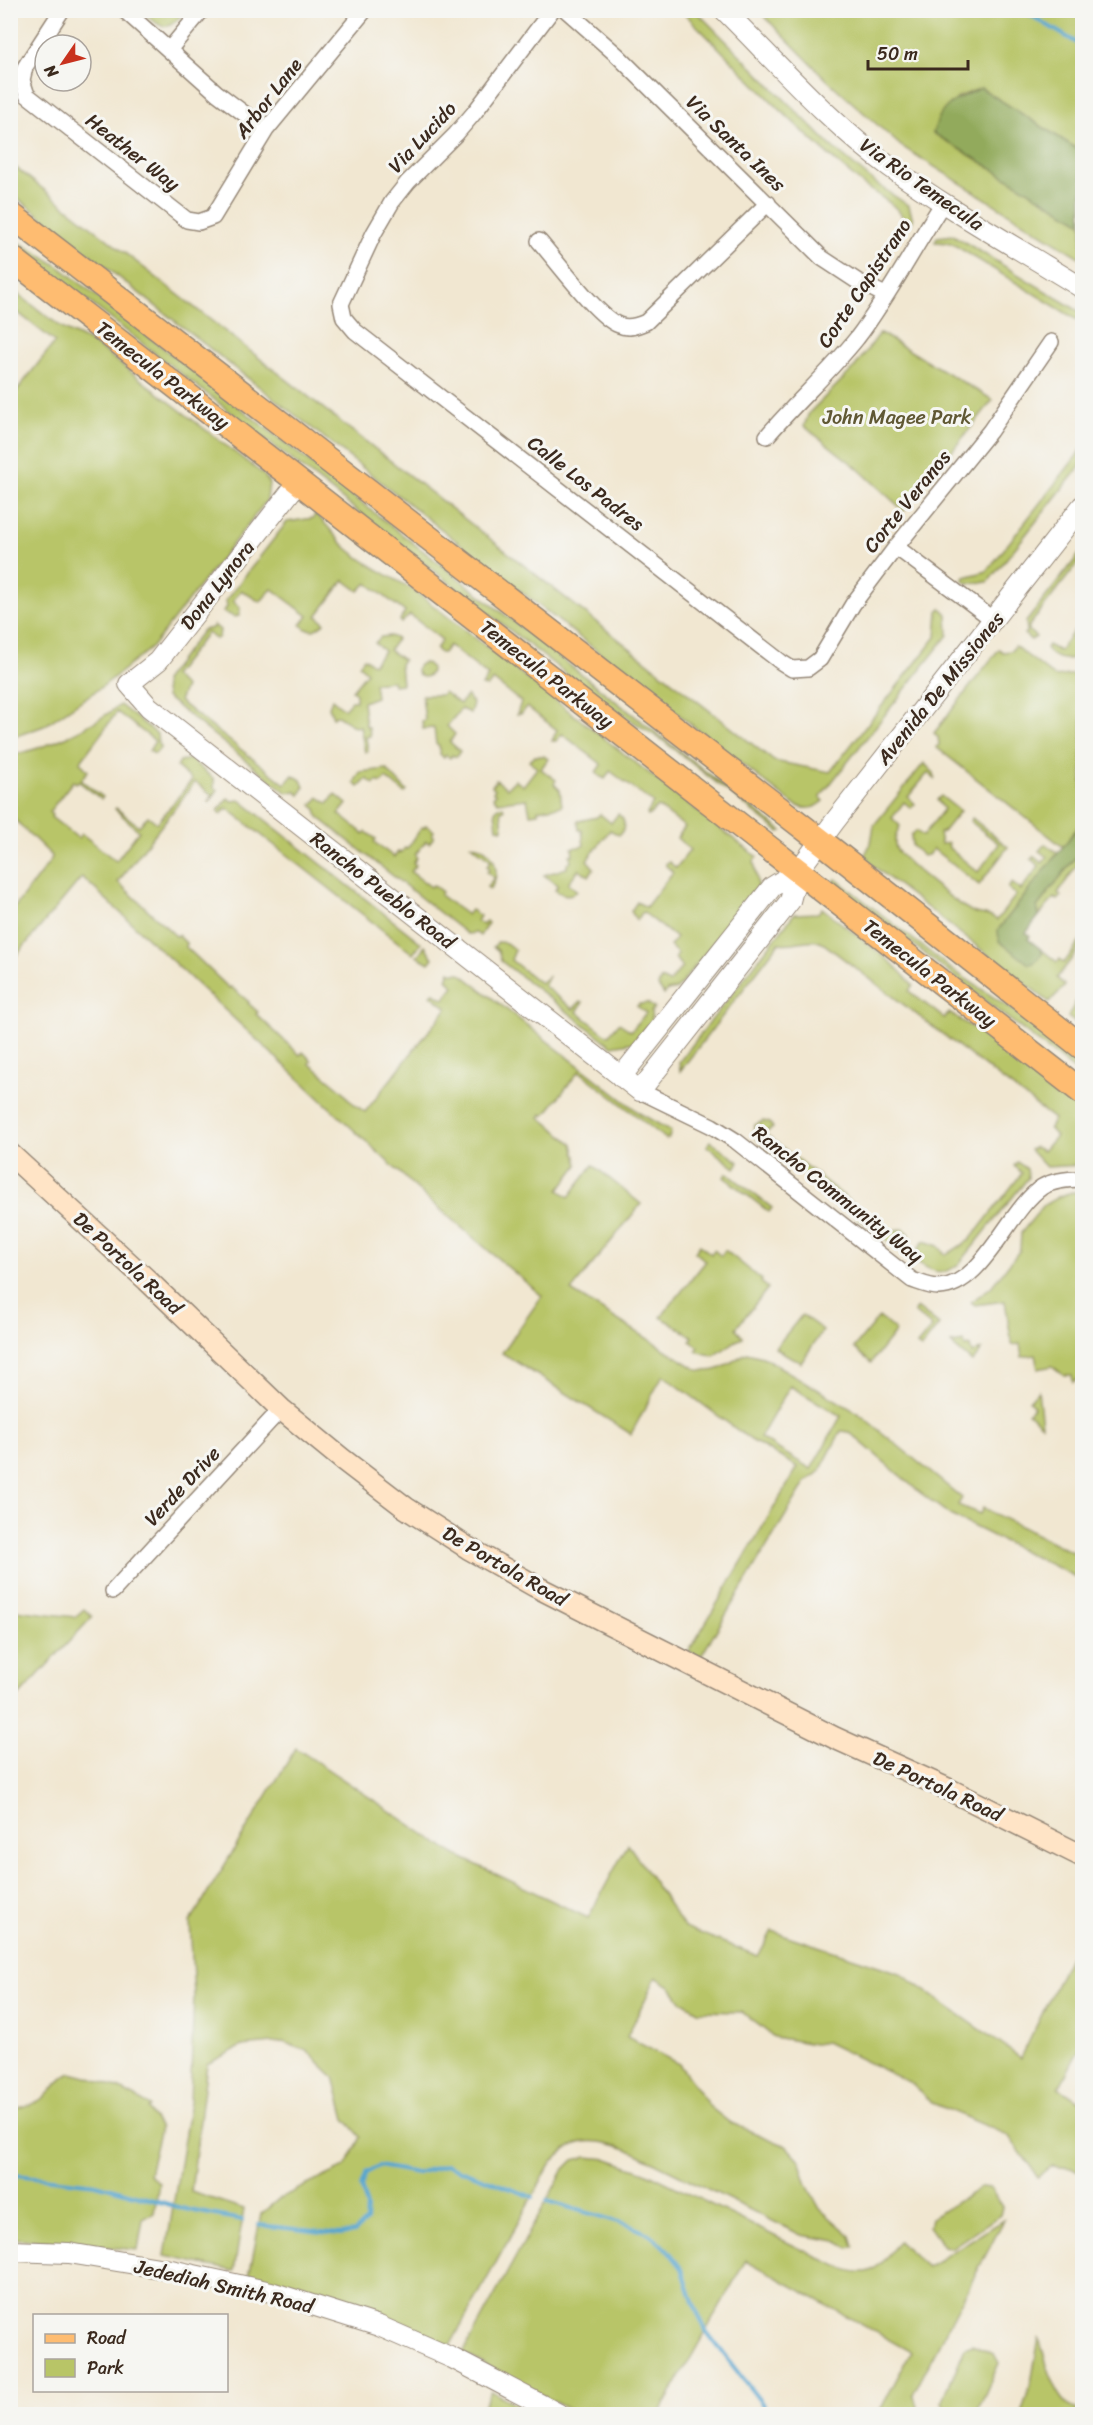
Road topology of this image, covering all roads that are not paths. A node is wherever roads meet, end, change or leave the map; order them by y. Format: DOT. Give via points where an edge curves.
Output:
graph roads {
  1 [pos="62,10"];
  2 [pos="124,10"];
  3 [pos="202,10"];
  4 [pos="365,10"];
  5 [pos="552,10"];
  6 [pos="566,10"];
  7 [pos="724,10"];
  8 [pos="169,50"];
  9 [pos="266,130"];
  10 [pos="768,203"];
  11 [pos="943,203"];
  12 [pos="10,214"];
  13 [pos="213,217"];
  14 [pos="539,241"];
  15 [pos="10,257"];
  16 [pos="1083,288"];
  17 [pos="885,295"];
  18 [pos="341,304"];
  19 [pos="1051,342"];
  20 [pos="767,436"];
  21 [pos="299,481"];
  22 [pos="1083,506"];
  23 [pos="896,547"];
  24 [pos="994,621"];
  25 [pos="820,659"];
  26 [pos="129,684"];
  27 [pos="820,841"];
  28 [pos="798,871"];
  29 [pos="1083,1047"];
  30 [pos="621,1077"];
  31 [pos="640,1091"];
  32 [pos="1083,1092"];
  33 [pos="10,1154"];
  34 [pos="1083,1179"];
  35 [pos="281,1409"];
  36 [pos="113,1591"];
  37 [pos="1083,1856"];
  38 [pos="10,2251"];
  39 [pos="559,2415"];
  1 -- 13 [label="street, Heather Way" via="25,67 22,80 27,95 187,220 199,222"];
  2 -- 8 [label="street"];
  3 -- 8 [label="street"];
  4 -- 9 [label="street, Arbor Lane"];
  5 -- 18 [label="street, Via Lucido" via="468,120 392,202"];
  6 -- 10 [label="street, Via Santa Ines"];
  7 -- 11 [label="street, Via Rio Temecula" via="849,134"];
  8 -- 9 [label="street"];
  9 -- 13 [label="street, Arbor Lane"];
  10 -- 14 [label="street" via="646,322 634,327 619,326 604,316"];
  10 -- 17 [label="street, Via Santa Ines" via="822,258"];
  11 -- 16 [label="street, Via Rio Temecula"];
  11 -- 17 [label="street, Corte Capistrano"];
  12 -- 27 [label="main road, Temecula Parkway"];
  15 -- 21 [label="main road, Temecula Parkway"];
  17 -- 20 [label="street, Corte Capistrano" via="830,371"];
  18 -- 25 [label="street, Calle Los Padres" via="344,318 355,332 781,662 792,669 808,668"];
  19 -- 23 [label="street, Corte Veranos" via="990,431"];
  21 -- 26 [label="street, Dona Lynora" via="158,661"];
  21 -- 28 [label="main road, Temecula Parkway"];
  22 -- 24 [label="street, Avenida De Missiones"];
  23 -- 24 [label="street"];
  23 -- 25 [label="street, Corte Veranos" via="853,604"];
  24 -- 27 [label="street, Avenida De Missiones"];
  26 -- 30 [label="street, Rancho Pueblo Road" via="149,707"];
  27 -- 28 [label="street, Avenida De Missiones"];
  27 -- 29 [label="main road, Temecula Parkway"];
  28 -- 30 [label="street, Avenida De Missiones" via="772,887"];
  28 -- 31 [label="street, Avenida De Missiones" via="790,901"];
  28 -- 32 [label="main road, Temecula Parkway"];
  30 -- 31 [label="street, Rancho Pueblo Road"];
  31 -- 34 [label="street, Rancho Community Way" via="712,1125 736,1141 912,1280 926,1285 939,1287 962,1281 1031,1197 1043,1187"];
  33 -- 35 [label="main road, De Portola Road"];
  35 -- 36 [label="street, Verde Drive"];
  35 -- 37 [label="main road, De Portola Road" via="406,1508 535,1586 835,1738"];
  38 -- 39 [label="street, Jedediah Smith Road" via="81,2255 271,2292 379,2326 452,2358"];
}
